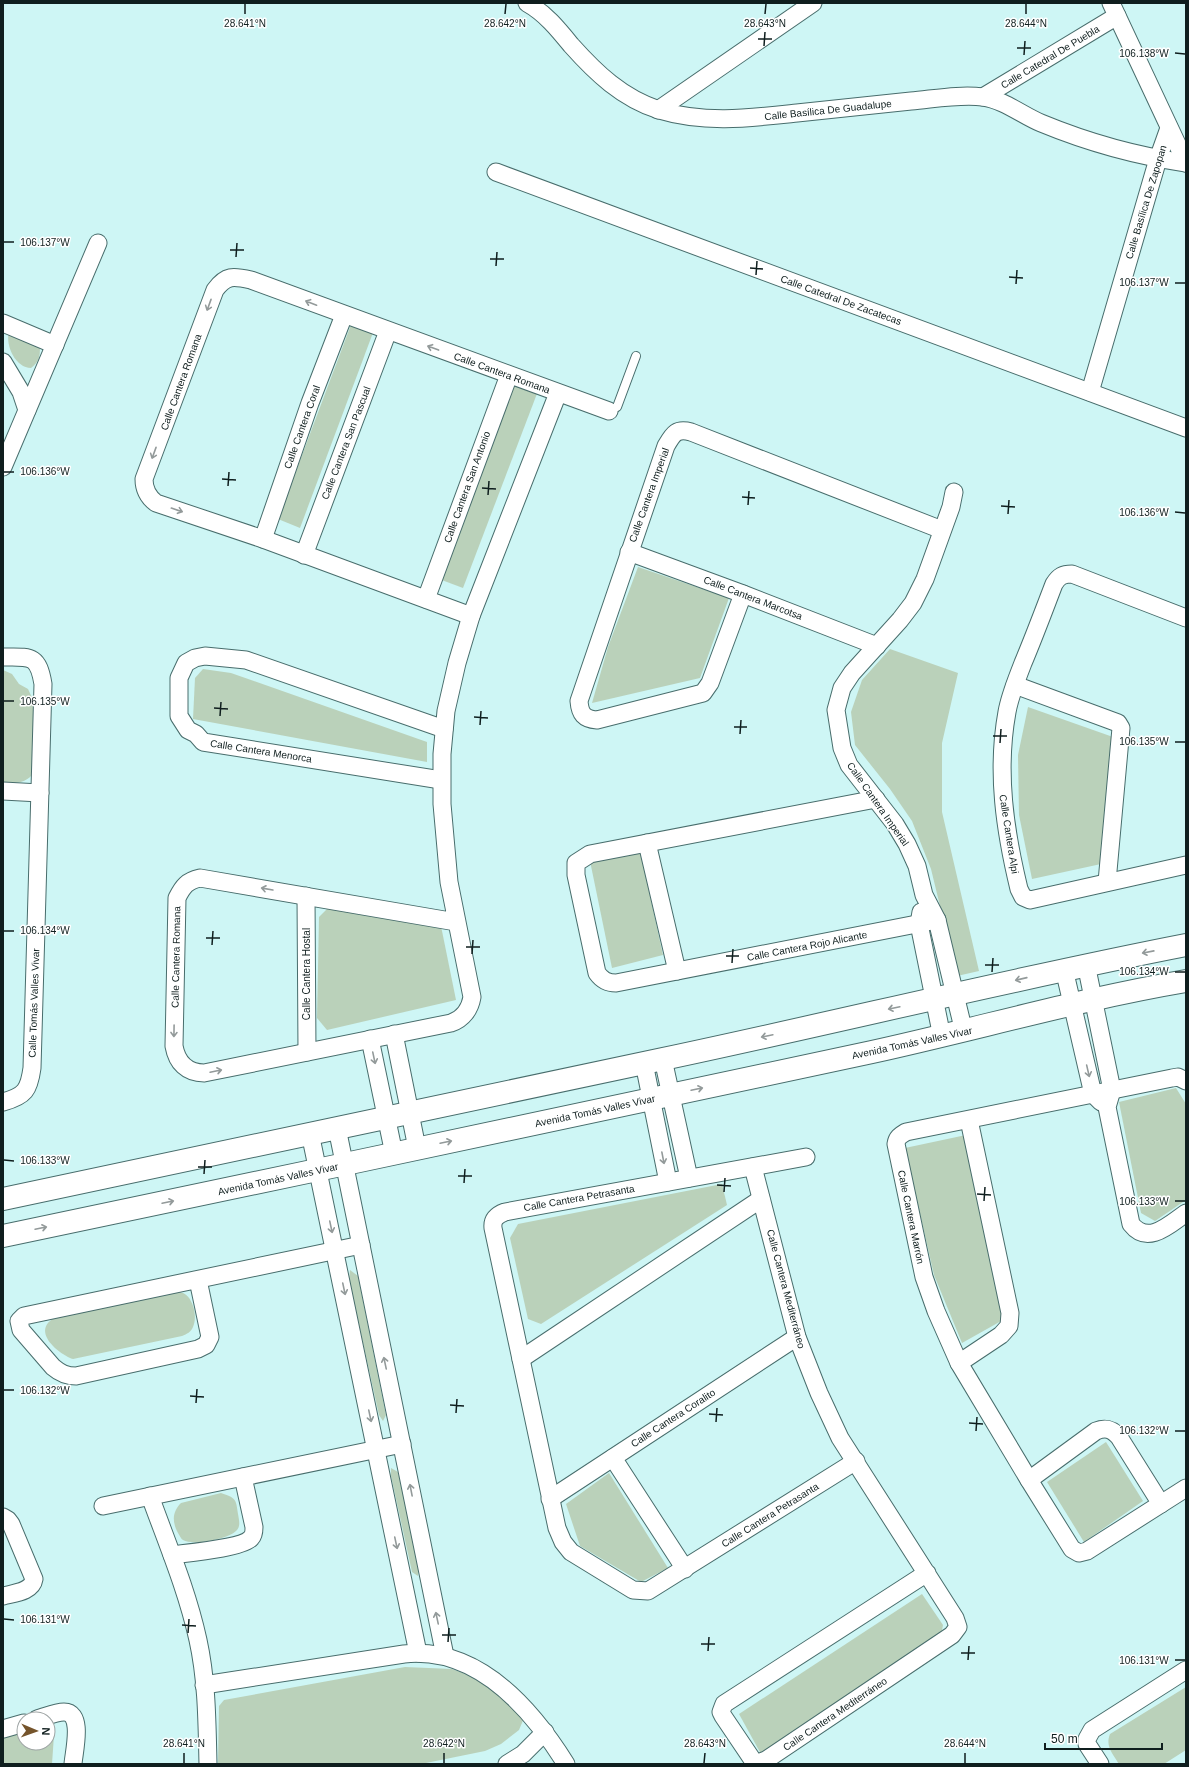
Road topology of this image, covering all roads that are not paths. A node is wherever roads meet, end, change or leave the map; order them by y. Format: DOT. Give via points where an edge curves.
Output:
graph roads {
  1 [pos="527,3"];
  2 [pos="813,3"];
  3 [pos="1114,10"];
  4 [pos="983,97"];
  5 [pos="658,110"];
  6 [pos="1169,128"];
  7 [pos="1158,159"];
  8 [pos="1186,163"];
  9 [pos="496,172"];
  10 [pos="98,243"];
  11 [pos="344,315"];
  12 [pos="3,323"];
  13 [pos="388,331"];
  14 [pos="55,345"];
  15 [pos="636,356"];
  16 [pos="3,362"];
  17 [pos="509,375"];
  18 [pos="1090,392"];
  19 [pos="558,393"];
  20 [pos="27,410"];
  21 [pos="609,411"];
  22 [pos="1186,428"];
  23 [pos="3,467"];
  24 [pos="954,492"];
  25 [pos="942,530"];
  26 [pos="263,539"];
  27 [pos="629,552"];
  28 [pos="304,555"];
  29 [pos="743,594"];
  30 [pos="426,599"];
  31 [pos="471,616"];
  32 [pos="1186,618"];
  33 [pos="877,646"];
  34 [pos="3,657"];
  35 [pos="1015,685"];
  36 [pos="444,729"];
  37 [pos="441,780"];
  38 [pos="3,792"];
  39 [pos="40,793"];
  40 [pos="876,798"];
  41 [pos="647,843"];
  42 [pos="1186,865"];
  43 [pos="1107,882"];
  44 [pos="924,895"];
  45 [pos="306,896"];
  46 [pos="937,920"];
  47 [pos="456,922"];
  48 [pos="919,924"];
  49 [pos="1186,945"];
  50 [pos="1086,964"];
  51 [pos="948,966"];
  52 [pos="1064,969"];
  53 [pos="928,970"];
  54 [pos="677,971"];
  55 [pos="1186,981"];
  56 [pos="955,995"];
  57 [pos="934,999"];
  58 [pos="1093,999"];
  59 [pos="1072,1004"];
  60 [pos="964,1032"];
  61 [pos="394,1034"];
  62 [pos="1100,1036"];
  63 [pos="942,1037"];
  64 [pos="370,1039"];
  65 [pos="1080,1040"];
  66 [pos="307,1052"];
  67 [pos="654,1061"];
  68 [pos="1186,1081"];
  69 [pos="405,1085"];
  70 [pos="381,1090"];
  71 [pos="1112,1090"];
  72 [pos="1093,1094"];
  73 [pos="661,1096"];
  74 [pos="3,1102"];
  75 [pos="1107,1107"];
  76 [pos="410,1112"];
  77 [pos="386,1118"];
  78 [pos="969,1120"];
  79 [pos="677,1123"];
  80 [pos="657,1126"];
  81 [pos="337,1128"];
  82 [pos="310,1134"];
  83 [pos="417,1148"];
  84 [pos="394,1154"];
  85 [pos="806,1157"];
  86 [pos="344,1165"];
  87 [pos="753,1167"];
  88 [pos="319,1171"];
  89 [pos="689,1178"];
  90 [pos="668,1182"];
  91 [pos="3,1199"];
  92 [pos="761,1199"];
  93 [pos="1186,1213"];
  94 [pos="3,1236"];
  95 [pos="361,1245"];
  96 [pos="336,1250"];
  97 [pos="198,1280"];
  98 [pos="797,1337"];
  99 [pos="521,1359"];
  100 [pos="959,1363"];
  101 [pos="402,1444"];
  102 [pos="376,1449"];
  103 [pos="613,1458"];
  104 [pos="856,1462"];
  105 [pos="243,1477"];
  106 [pos="1029,1480"];
  107 [pos="1186,1488"];
  108 [pos="150,1496"];
  109 [pos="550,1499"];
  110 [pos="1161,1504"];
  111 [pos="103,1506"];
  112 [pos="3,1517"];
  113 [pos="172,1555"];
  114 [pos="685,1569"];
  115 [pos="927,1573"];
  116 [pos="3,1596"];
  117 [pos="418,1652"];
  118 [pos="445,1656"];
  119 [pos="1186,1670"];
  120 [pos="204,1685"];
  121 [pos="56,1714"];
  122 [pos="16,1725"];
  123 [pos="3,1729"];
  124 [pos="545,1732"];
  125 [pos="73,1764"];
  126 [pos="208,1764"];
  127 [pos="506,1764"];
  128 [pos="566,1764"];
  129 [pos="1100,1764"];
  1 -- 5 [label="street, Calle Basílica De Guadalupe" via="542,13 603,78 634,99"];
  2 -- 5 [label="street"];
  3 -- 4 [label="street, Calle Catedral De Puebla"];
  3 -- 6 [label="street"];
  4 -- 5 [label="street, Calle Basílica De Guadalupe" via="931,99 740,119 700,118"];
  4 -- 7 [label="street, Calle Basílica De Guadalupe" via="1082,138"];
  6 -- 7 [label="street, Calle Basílica De Zapopan"];
  6 -- 8 [label="street"];
  7 -- 8 [label="street, Calle Basílica De Guadalupe"];
  7 -- 18 [label="street, Calle Basílica De Zapopan"];
  9 -- 18 [label="street, Calle Catedral De Zacatecas"];
  10 -- 14 [label="street"];
  11 -- 13 [label="street, Calle Cantera Romana"];
  11 -- 26 [label="street, Calle Cantera Coral" via="310,403"];
  11 -- 26 [label="street, Calle Cantera Romana, one-way" via="250,280 233,277 222,280 215,290 144,479 148,497 156,502"];
  12 -- 14 [label="street"];
  17 -- 13 [label="street, Calle Cantera Romana, one-way"];
  13 -- 28 [label="street, Calle Cantera San Pascual"];
  14 -- 20 [label="street"];
  15 -- 21 [label="lane" via="617,407"];
  16 -- 20 [label="street"];
  17 -- 19 [label="street, Calle Cantera Romana"];
  17 -- 30 [label="street, Calle Cantera San Antonio"];
  18 -- 22 [label="street, Calle Catedral De Zacatecas"];
  19 -- 21 [label="street, Calle Cantera Romana"];
  19 -- 31 [label="street, Calle Cantera Romana"];
  20 -- 23 [label="street"];
  24 -- 25 [label="street, Calle Cantera Imperial"];
  25 -- 27 [label="street, Calle Cantera Imperial" via="682,430 676,432 666,446"];
  25 -- 33 [label="street, Calle Cantera Imperial" via="925,579 913,603"];
  26 -- 28 [label="street, Calle Cantera Romana"];
  27 -- 29 [label="street, Calle Cantera Marcotsa"];
  27 -- 29 [label="street, Calle Cantera Imperial" via="579,701 583,716 589,720 703,693 710,683"];
  28 -- 30 [label="street, Calle Cantera Romana"];
  29 -- 33 [label="street, Calle Cantera Marcotsa"];
  30 -- 31 [label="street, Calle Cantera Romana"];
  31 -- 36 [label="street, Calle Cantera Romana" via="455,670"];
  32 -- 35 [label="street, Calle Cantera Alpi" via="1072,574 1064,574 1057,578 1054,584"];
  33 -- 40 [label="street, Calle Cantera Imperial" via="842,688 836,710 842,748 849,765"];
  34 -- 39 [label="street, Calle Tomás Valles Vivar" via="32,658 38,663 41,671 43,684"];
  35 -- 43 [label="street" via="1118,723 1121,728"];
  35 -- 43 [label="street, Calle Cantera Alpi" via="1007,711 1002,750 1002,783 1006,822 1019,889 1023,897 1030,900"];
  36 -- 37 [label="street, Calle Cantera Romana"];
  36 -- 37 [label="street, Calle Cantera Menorca" via="246,660 205,656 195,658 186,663 179,678 179,716 188,730 203,742"];
  37 -- 47 [label="street, Calle Cantera Romana" via="449,882"];
  38 -- 39 [label="street"];
  39 -- 74 [label="street, Calle Tomás Valles Vivar" via="32,1068 27,1090 20,1096"];
  40 -- 41 [label="street, Calle Cantera Rojo Alicante"];
  40 -- 44 [label="street, Calle Cantera Imperial" via="907,844 917,866"];
  41 -- 54 [label="street"];
  41 -- 54 [label="street, Calle Cantera Rojo Alicante" via="590,854 576,863 576,875 597,973 602,979 616,982"];
  42 -- 43 [label="street, Calle Cantera Alpi"];
  44 -- 46 [label="street, Calle Cantera Imperial"];
  44 -- 48 [label="street, Calle Cantera Imperial"];
  45 -- 47 [label="street, Calle Cantera Romana"];
  45 -- 66 [label="street, Calle Cantera Hostal"];
  45 -- 66 [label="street, Calle Cantera Romana, one-way" via="200,878 187,883 177,898 174,1046 180,1063 195,1073"];
  46 -- 48 [label="street, Calle Cantera Rojo Alicante"];
  46 -- 51 [label="street, Calle Cantera Imperial"];
  47 -- 61 [label="street, Calle Cantera Romana" via="472,997 468,1009 457,1021"];
  48 -- 53 [label="street, Calle Cantera Imperial"];
  48 -- 54 [label="street, Calle Cantera Rojo Alicante"];
  49 -- 50 [label="main road, one-way"];
  50 -- 52 [label="main road"];
  50 -- 58 [label="street"];
  51 -- 53 [label="street"];
  51 -- 56 [label="street, Calle Cantera Imperial"];
  52 -- 56 [label="main road, one-way"];
  52 -- 59 [label="street"];
  53 -- 57 [label="street, Calle Cantera Imperial"];
  55 -- 58 [label="main road, Avenida Tomás Valles Vivar"];
  56 -- 57 [label="main road"];
  56 -- 60 [label="street, Calle Cantera Imperial"];
  57 -- 63 [label="street, Calle Cantera Imperial"];
  57 -- 67 [label="main road, one-way"];
  58 -- 59 [label="main road, Avenida Tomás Valles Vivar"];
  58 -- 62 [label="street"];
  59 -- 60 [label="main road, Avenida Tomás Valles Vivar"];
  59 -- 65 [label="street"];
  60 -- 63 [label="main road, Avenida Tomás Valles Vivar"];
  61 -- 64 [label="street, Calle Cantera Romana"];
  61 -- 69 [label="street"];
  62 -- 65 [label="street"];
  62 -- 71 [label="street"];
  73 -- 63 [label="main road, Avenida Tomás Valles Vivar, one-way"];
  64 -- 66 [label="street, Calle Cantera Romana"];
  64 -- 70 [label="street, one-way"];
  65 -- 72 [label="street, one-way"];
  67 -- 73 [label="street"];
  67 -- 76 [label="main road"];
  68 -- 71 [label="street, Calle Cantera Marrón" via="1178,1077"];
  69 -- 70 [label="street"];
  69 -- 76 [label="street"];
  70 -- 77 [label="street"];
  71 -- 72 [label="street, Calle Cantera Marrón"];
  71 -- 75 [label="street"];
  72 -- 75 [label="street"];
  72 -- 78 [label="street, Calle Cantera Marrón"];
  73 -- 79 [label="street"];
  73 -- 80 [label="street"];
  83 -- 73 [label="main road, Avenida Tomás Valles Vivar, one-way"];
  75 -- 93 [label="street" via="1131,1224 1142,1233 1155,1233"];
  76 -- 77 [label="main road"];
  76 -- 83 [label="street"];
  77 -- 81 [label="main road"];
  77 -- 84 [label="street"];
  78 -- 100 [label="street" via="1010,1313 1009,1326 1001,1335"];
  78 -- 100 [label="street, Calle Cantera Marrón" via="906,1132 896,1144 924,1277"];
  79 -- 80 [label="street"];
  79 -- 89 [label="street"];
  80 -- 90 [label="street, one-way"];
  81 -- 82 [label="main road"];
  81 -- 86 [label="street"];
  82 -- 88 [label="street"];
  82 -- 91 [label="main road"];
  83 -- 84 [label="main road, Avenida Tomás Valles Vivar"];
  84 -- 86 [label="main road, Avenida Tomás Valles Vivar"];
  85 -- 87 [label="street, Calle Cantera Petrasanta"];
  86 -- 88 [label="main road, Avenida Tomás Valles Vivar"];
  86 -- 95 [label="street"];
  87 -- 89 [label="street, Calle Cantera Petrasanta"];
  87 -- 92 [label="street, Calle Cantera Mediterráneo"];
  94 -- 88 [label="main road, Avenida Tomás Valles Vivar, one-way"];
  88 -- 96 [label="street, one-way"];
  89 -- 90 [label="street, Calle Cantera Petrasanta"];
  90 -- 99 [label="street, Calle Cantera Petrasanta" via="505,1212 494,1219 493,1228"];
  92 -- 98 [label="street, Calle Cantera Mediterráneo"];
  92 -- 99 [label="street"];
  95 -- 96 [label="street"];
  101 -- 95 [label="street, one-way"];
  96 -- 97 [label="street"];
  96 -- 102 [label="street, one-way"];
  97 -- 97 [label="street" via="24,1316 19,1321 20,1330 52,1367 70,1376 198,1349 206,1345 210,1336"];
  98 -- 103 [label="street, Calle Cantera Coralito"];
  98 -- 104 [label="street, Calle Cantera Mediterráneo" via="840,1438"];
  99 -- 109 [label="street, Calle Cantera Petrasanta"];
  100 -- 106 [label="street, Calle Cantera Marrón"];
  101 -- 102 [label="street"];
  118 -- 101 [label="street, one-way"];
  102 -- 105 [label="street"];
  102 -- 117 [label="street, one-way"];
  103 -- 109 [label="street, Calle Cantera Coralito"];
  103 -- 114 [label="street"];
  104 -- 114 [label="street, Calle Cantera Petrasanta"];
  104 -- 115 [label="street, Calle Cantera Mediterráneo"];
  105 -- 108 [label="street"];
  105 -- 113 [label="street" via="254,1526 251,1539 239,1545"];
  106 -- 110 [label="street, Calle Cantera Marrón" via="1072,1549 1079,1553 1087,1552"];
  106 -- 110 [label="street" via="1096,1431 1109,1429 1119,1437"];
  107 -- 110 [label="street, Calle Cantera Marrón"];
  108 -- 111 [label="street"];
  108 -- 113 [label="street"];
  109 -- 114 [label="street, Calle Cantera Petrasanta" via="557,1528 571,1552 633,1590 648,1590"];
  112 -- 116 [label="street" via="11,1524 34,1579 30,1588"];
  113 -- 120 [label="street" via="193,1618"];
  115 -- 115 [label="street, Calle Cantera Mediterráneo" via="955,1618 958,1627 952,1635 766,1760 754,1762 723,1716 721,1712 724,1704"];
  117 -- 118 [label="street"];
  117 -- 120 [label="street"];
  118 -- 124 [label="street" via="476,1670 500,1686 515,1698"];
  119 -- 129 [label="street" via="1092,1730 1087,1738 1087,1744"];
  120 -- 126 [label="street"];
  121 -- 125 [label="street" via="66,1712 75,1718"];
  122 -- 123 [label="street"];
  124 -- 127 [label="street" via="523,1754"];
  124 -- 128 [label="street"];
}
